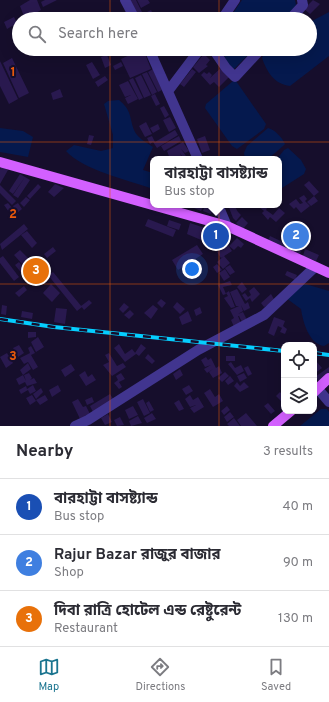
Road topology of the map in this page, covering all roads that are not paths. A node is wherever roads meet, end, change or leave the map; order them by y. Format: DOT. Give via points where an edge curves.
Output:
graph roads {
  1 [pos="125,0"];
  2 [pos="235,0"];
  3 [pos="302,0"];
  4 [pos="131,12"];
  5 [pos="227,12"];
  6 [pos="296,12"];
  7 [pos="152,56"];
  8 [pos="195,56"];
  9 [pos="218,56"];
  10 [pos="254,56"];
  11 [pos="169,90"];
  12 [pos="197,156"];
  13 [pos="0,162"];
  14 [pos="150,204"];
  15 [pos="163,208"];
  16 [pos="219,208"];
  17 [pos="227,226"];
  18 [pos="315,267"];
  19 [pos="329,273"];
  20 [pos="329,378"];
  21 [pos="317,389"];
  22 [pos="317,391"];
  23 [pos="329,402"];
  24 [pos="287,414"];
  25 [pos="75,426"];
  26 [pos="273,426"];
  1 -- 4 [label="street"];
  2 -- 5 [label="street"];
  3 -- 6 [label="street" via="303,5"];
  7 -- 11 [label="street"];
  8 -- 11 [label="street"];
  9 -- 10 [label="street" via="235,77"];
  11 -- 12 [label="street"];
  13 -- 14 [label="main road"];
  15 -- 17 [label="main road"];
  16 -- 17 [label="street"];
  17 -- 18 [label="main road"];
  18 -- 19 [label="main road"];
  18 -- 25 [label="street" via="264,315 198,350"];
  20 -- 21 [label="main road"];
  22 -- 23 [label="street"];
  24 -- 26 [label="main road"];
}
